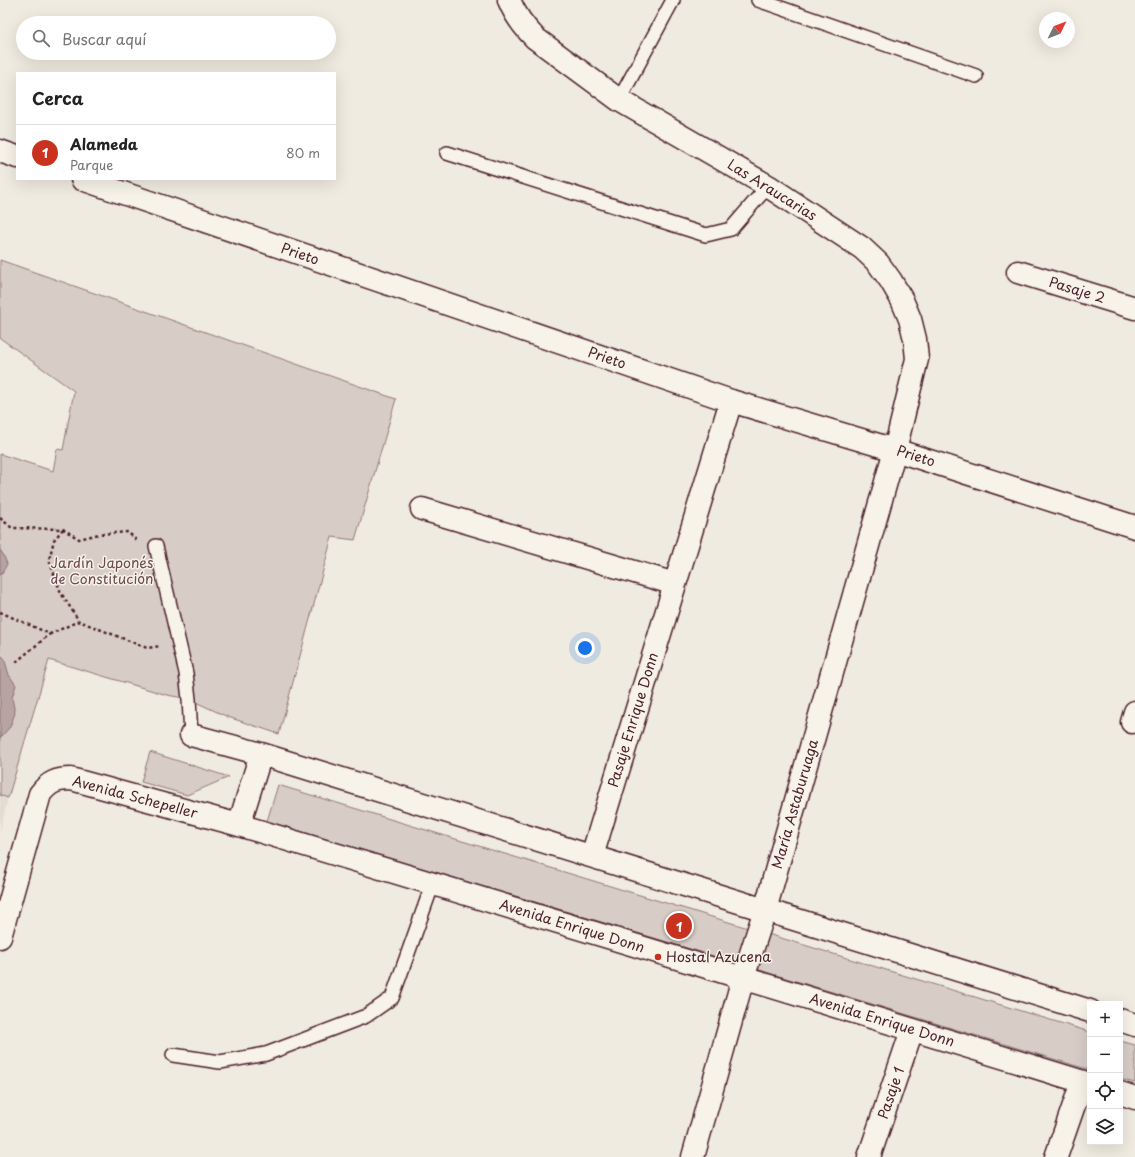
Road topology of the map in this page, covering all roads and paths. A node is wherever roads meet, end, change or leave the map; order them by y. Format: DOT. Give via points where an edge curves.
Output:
graph roads {
  1 [pos="510,0"];
  2 [pos="674,0"];
  3 [pos="758,0"];
  4 [pos="976,76"];
  5 [pos="619,100"];
  6 [pos="0,151"];
  7 [pos="447,153"];
  8 [pos="16,157"];
  9 [pos="85,180"];
  10 [pos="768,186"];
  11 [pos="1018,272"];
  12 [pos="1135,308"];
  13 [pos="731,401"];
  14 [pos="895,450"];
  15 [pos="422,508"];
  16 [pos="0,518"];
  17 [pos="1135,527"];
  18 [pos="63,529"];
  19 [pos="138,541"];
  20 [pos="156,546"];
  21 [pos="675,584"];
  22 [pos="0,612"];
  23 [pos="79,622"];
  24 [pos="50,634"];
  25 [pos="179,645"];
  26 [pos="16,662"];
  27 [pos="191,735"];
  28 [pos="261,754"];
  29 [pos="240,825"];
  30 [pos="592,856"];
  31 [pos="433,883"];
  32 [pos="765,910"];
  33 [pos="0,937"];
  34 [pos="743,978"];
  35 [pos="1087,1010"];
  36 [pos="1123,1021"];
  37 [pos="1135,1025"];
  38 [pos="912,1030"];
  39 [pos="173,1055"];
  40 [pos="1086,1083"];
  41 [pos="1123,1094"];
  42 [pos="1135,1098"];
  43 [pos="694,1157"];
  44 [pos="869,1157"];
  45 [pos="1056,1157"];
  1 -- 5 [label="street, Las Araucarias" via="523,26 535,38"];
  2 -- 5 [label="lane"];
  3 -- 4 [label="lane"];
  5 -- 10 [label="street, Las Araucarias"];
  6 -- 8 [label="street"];
  7 -- 10 [label="lane" via="706,235 731,229"];
  9 -- 13 [label="street, Prieto"];
  10 -- 14 [label="street, Las Araucarias" via="862,248 882,269 902,300 910,319 917,359"];
  11 -- 12 [label="street, Pasaje 2"];
  13 -- 14 [label="street, Prieto"];
  13 -- 21 [label="street, Pasaje Enrique Donn"];
  14 -- 17 [label="street, Prieto"];
  14 -- 32 [label="street, María Astaburuaga"];
  15 -- 21 [label="street"];
  16 -- 18 [label="path" via="12,528"];
  18 -- 19 [label="path" via="79,539 99,534 128,532"];
  18 -- 23 [label="path" via="54,540 49,560 61,593"];
  20 -- 25 [label="lane"];
  21 -- 30 [label="street, Pasaje Enrique Donn"];
  22 -- 24 [label="path"];
  23 -- 24 [label="path"];
  23 -- 25 [label="path" via="148,648"];
  24 -- 26 [label="path"];
  25 -- 27 [label="lane" via="189,693"];
  27 -- 28 [label="street"];
  28 -- 29 [label="street"];
  28 -- 30 [label="street"];
  29 -- 31 [label="street, Avenida Enrique Donn"];
  29 -- 33 [label="street, Avenida Schepeller" via="71,779 52,782 45,787 39,798"];
  30 -- 32 [label="street"];
  31 -- 34 [label="street, Avenida Enrique Donn"];
  31 -- 39 [label="lane" via="392,998 366,1016 266,1054 220,1062"];
  32 -- 34 [label="street, María Astaburuaga"];
  32 -- 35 [label="street"];
  34 -- 38 [label="street, Avenida Enrique Donn"];
  34 -- 43 [label="street, María Astaburuaga"];
  36 -- 37 [label="street"];
  38 -- 40 [label="street, Avenida Enrique Donn"];
  38 -- 44 [label="street, Pasaje 1"];
  40 -- 45 [label="street"];
  41 -- 42 [label="street"];
}
